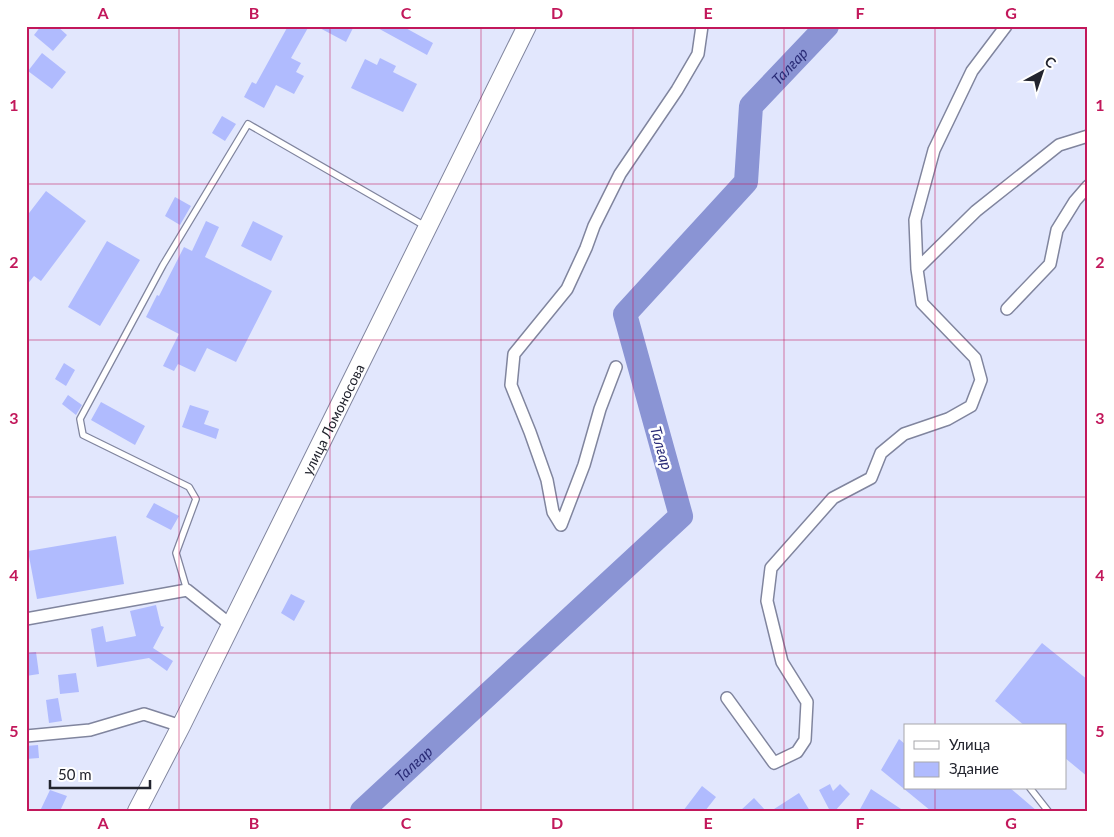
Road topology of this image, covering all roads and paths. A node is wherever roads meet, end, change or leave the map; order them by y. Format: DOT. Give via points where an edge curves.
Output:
graph roads {
  1 [pos="526,26"];
  2 [pos="702,26"];
  3 [pos="1006,26"];
  4 [pos="1088,136"];
  5 [pos="1088,186"];
  6 [pos="427,227"];
  7 [pos="917,269"];
  8 [pos="1007,309"];
  9 [pos="616,367"];
  10 [pos="186,590"];
  11 [pos="26,619"];
  12 [pos="231,625"];
  13 [pos="727,698"];
  14 [pos="181,726"];
  15 [pos="26,736"];
  16 [pos="1032,790"];
  17 [pos="137,811"];
  18 [pos="1048,811"];
  1 -- 6 [label="main road, улица Ломоносова"];
  2 -- 9 [label="street" via="698,54 620,174 567,289 514,354 510,385 530,432 554,512 561,525"];
  3 -- 7 [label="street" via="972,71 934,150 915,220"];
  4 -- 7 [label="street" via="1059,144 976,211"];
  5 -- 8 [label="street" via="1057,230 1050,264"];
  6 -- 10 [label="lane" via="248,124 162,265 80,418 83,435 189,487 196,499 176,553"];
  6 -- 12 [label="main road, улица Ломоносова"];
  7 -- 13 [label="street" via="922,303 975,358 981,380 971,406 948,419 904,434 881,453 872,478 833,498 771,568 767,601 782,662 808,702 805,740 797,752 774,763"];
  10 -- 11 [label="street"];
  10 -- 12 [label="street"];
  12 -- 14 [label="main road, улица Ломоносова"];
  14 -- 15 [label="street" via="144,714 90,730"];
  14 -- 17 [label="main road, улица Ломоносова"];
  16 -- 18 [label="lane"];
}
